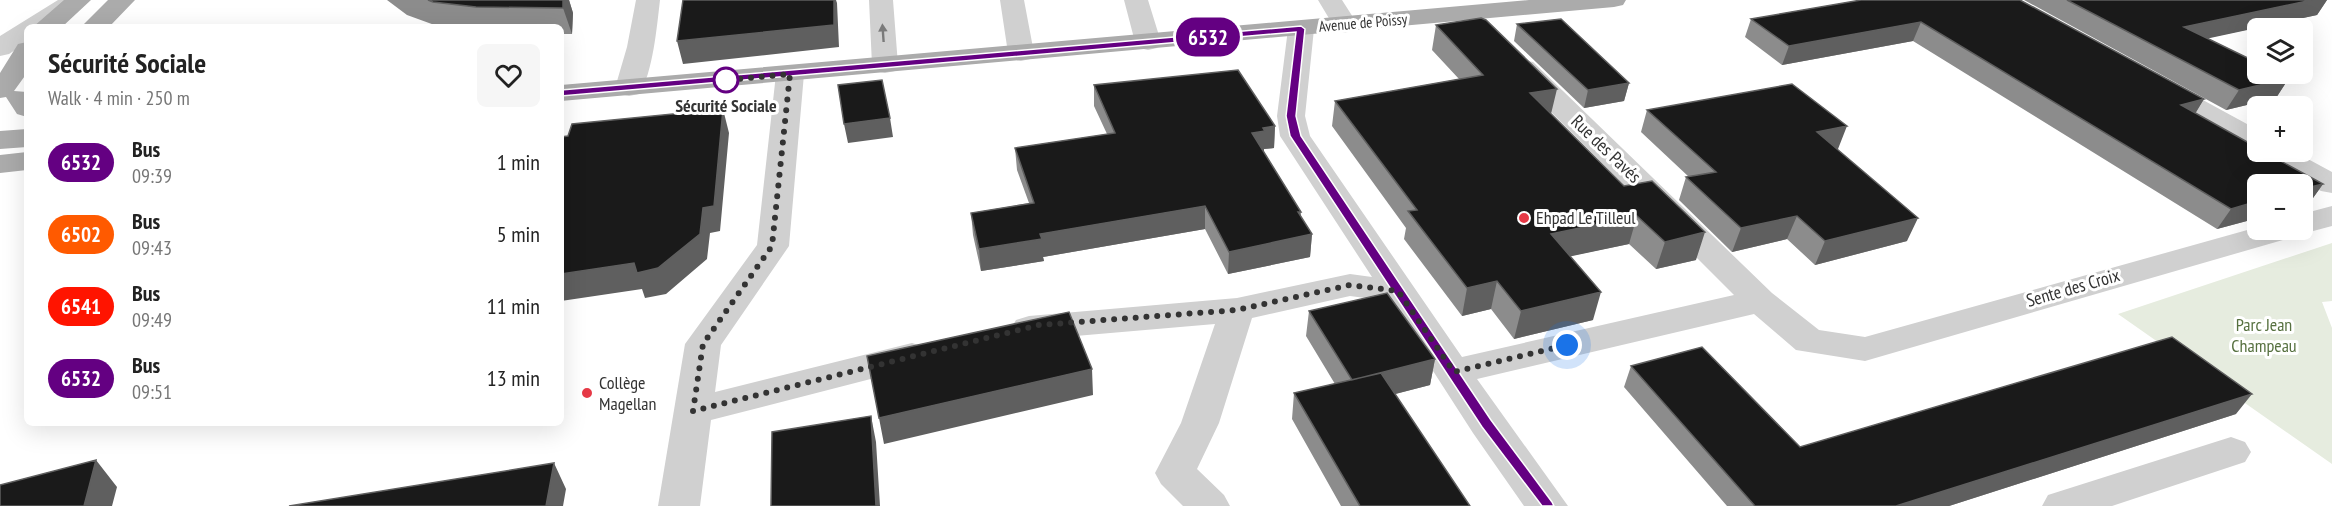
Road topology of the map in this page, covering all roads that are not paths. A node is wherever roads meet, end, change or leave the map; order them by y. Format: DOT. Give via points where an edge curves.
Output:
graph roads {
  1 [pos="77,0"];
  2 [pos="123,0"];
  3 [pos="648,0"];
  4 [pos="881,0"];
  5 [pos="1011,0"];
  6 [pos="1136,0"];
  7 [pos="1330,0"];
  8 [pos="1614,0"];
  9 [pos="1468,14"];
  10 [pos="37,24"];
  11 [pos="49,24"];
  12 [pos="97,24"];
  13 [pos="1345,25"];
  14 [pos="1301,29"];
  15 [pos="24,32"];
  16 [pos="1148,42"];
  17 [pos="24,46"];
  18 [pos="0,48"];
  19 [pos="1021,53"];
  20 [pos="24,55"];
  21 [pos="885,65"];
  22 [pos="0,66"];
  23 [pos="790,74"];
  24 [pos="2134,74"];
  25 [pos="629,88"];
  26 [pos="565,94"];
  27 [pos="15,100"];
  28 [pos="2247,136"];
  29 [pos="2292,162"];
  30 [pos="2332,184"];
  31 [pos="2332,216"];
  32 [pos="2313,221"];
  33 [pos="2247,240"];
  34 [pos="1398,291"];
  35 [pos="1760,301"];
  36 [pos="1237,310"];
  37 [pos="995,336"];
  38 [pos="1865,349"];
  39 [pos="940,350"];
  40 [pos="1454,372"];
  41 [pos="693,411"];
  42 [pos="2231,452"];
  43 [pos="2083,503"];
  44 [pos="679,506"];
  45 [pos="1209,506"];
  46 [pos="1547,506"];
  1 -- 10 [label="street"];
  1 -- 11 [label="main road"];
  2 -- 12 [label="main road"];
  3 -- 25 [label="street"];
  21 -- 4 [label="street, one-way"];
  5 -- 19 [label="street"];
  6 -- 16 [label="street"];
  7 -- 13 [label="street"];
  8 -- 9 [label="main road, Avenue de Poissy"];
  9 -- 13 [label="main road, Avenue de Poissy"];
  9 -- 35 [label="street, Rue des Pavés"];
  13 -- 14 [label="main road, Avenue de Poissy"];
  14 -- 16 [label="main road, Avenue de Poissy"];
  14 -- 34 [label="street" via="1291,116 1295,136"];
  15 -- 18 [label="street"];
  16 -- 19 [label="main road, Avenue de Poissy"];
  17 -- 22 [label="main road"];
  19 -- 21 [label="main road, Avenue de Poissy"];
  20 -- 27 [label="main road" via="10,79"];
  21 -- 23 [label="main road, Avenue de Poissy"];
  23 -- 25 [label="main road, Avenue de Poissy"];
  23 -- 41 [label="street" via="772,246 703,344"];
  24 -- 28 [label="street"];
  25 -- 26 [label="main road, Avenue de Poissy"];
  29 -- 30 [label="street"];
  31 -- 32 [label="street"];
  33 -- 38 [label="street, Sente des Croix"];
  34 -- 36 [label="street" via="1350,285"];
  34 -- 40 [label="street"];
  35 -- 38 [label="street, Rue des Pavés" via="1809,341"];
  35 -- 40 [label="street"];
  36 -- 37 [label="street" via="1039,325"];
  36 -- 45 [label="street" via="1200,423 1175,473"];
  39 -- 41 [label="street"];
  40 -- 46 [label="street"];
  41 -- 44 [label="street"];
  42 -- 43 [label="street"];
}
